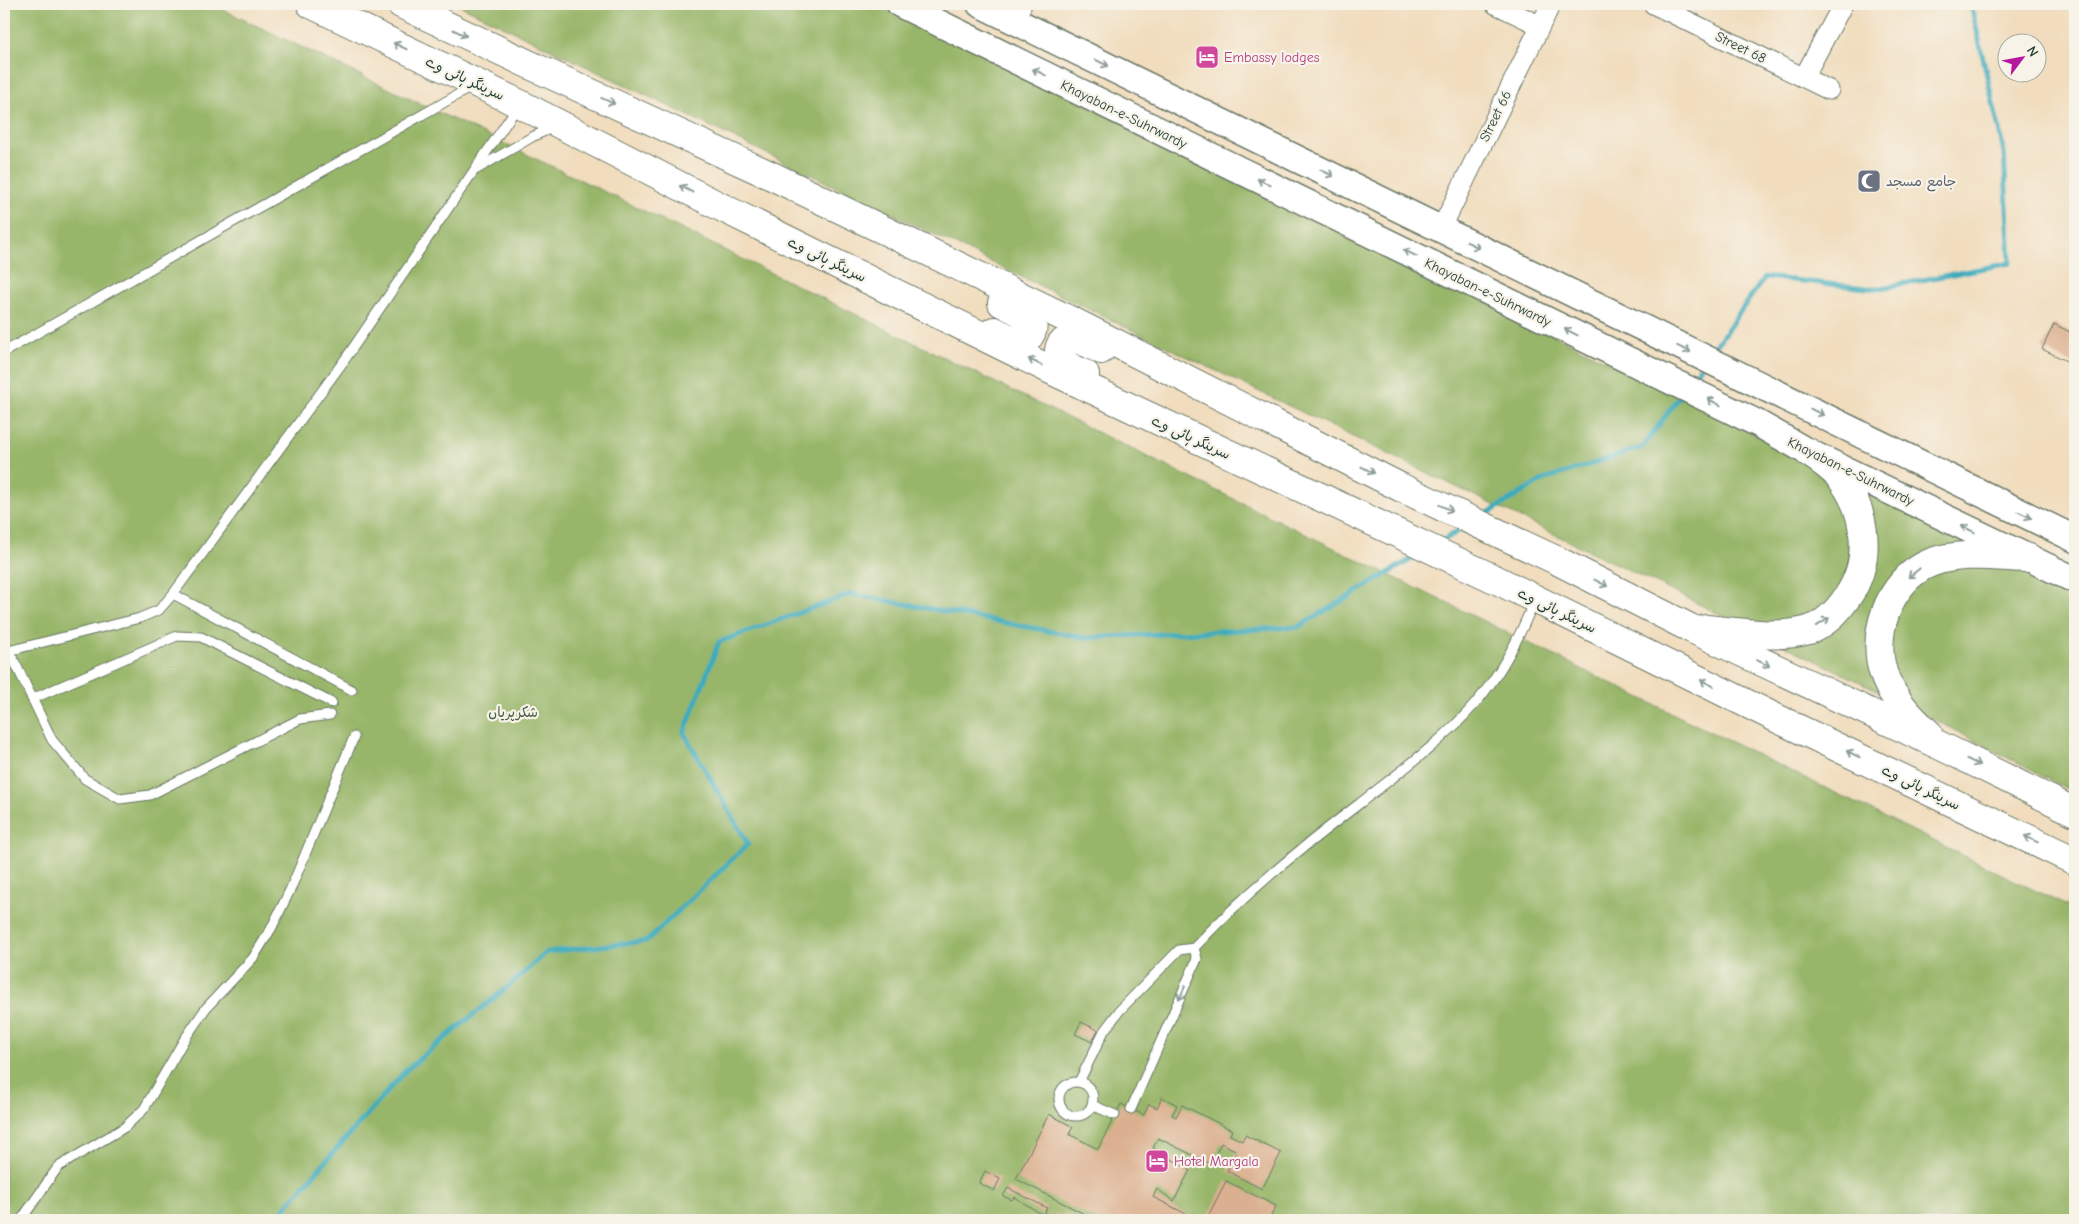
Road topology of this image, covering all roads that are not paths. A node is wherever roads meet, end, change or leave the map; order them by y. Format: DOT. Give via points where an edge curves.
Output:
graph roads {
  1 [pos="311,4"];
  2 [pos="401,4"];
  3 [pos="900,4"];
  4 [pos="980,4"];
  5 [pos="1495,4"];
  6 [pos="1551,4"];
  7 [pos="1653,4"];
  8 [pos="1843,4"];
  9 [pos="1018,12"];
  10 [pos="1539,25"];
  11 [pos="1804,78"];
  12 [pos="477,84"];
  13 [pos="1829,90"];
  14 [pos="520,104"];
  15 [pos="561,124"];
  16 [pos="475,170"];
  17 [pos="774,177"];
  18 [pos="721,207"];
  19 [pos="1441,229"];
  20 [pos="1630,323"];
  21 [pos="1605,349"];
  22 [pos="4,352"];
  23 [pos="1808,452"];
  24 [pos="1341,457"];
  25 [pos="1349,512"];
  26 [pos="2075,540"];
  27 [pos="2029,558"];
  28 [pos="2075,580"];
  29 [pos="173,594"];
  30 [pos="1536,599"];
  31 [pos="1690,628"];
  32 [pos="6,651"];
  33 [pos="352,690"];
  34 [pos="32,699"];
  35 [pos="332,703"];
  36 [pos="330,715"];
  37 [pos="354,737"];
  38 [pos="1945,748"];
  39 [pos="2075,812"];
  40 [pos="2075,860"];
  41 [pos="1194,948"];
  42 [pos="1080,1082"];
  43 [pos="1092,1105"];
  44 [pos="1131,1108"];
  45 [pos="1115,1115"];
  46 [pos="20,1220"];
  12 -- 1 [label="highway, سرینگر ہائی وے, one-way"];
  2 -- 17 [label="highway, one-way"];
  21 -- 3 [label="main road, Khayaban-e-Suhrwardy, one-way"];
  4 -- 9 [label="main road"];
  5 -- 10 [label="street"];
  6 -- 10 [label="street, Street 66"];
  7 -- 11 [label="street, Street 68"];
  8 -- 11 [label="street"];
  9 -- 19 [label="main road, one-way"];
  10 -- 19 [label="street, Street 66"];
  11 -- 13 [label="street, Street 68"];
  12 -- 14 [label="highway, سرینگر ہائی وے"];
  12 -- 22 [label="lane"];
  14 -- 15 [label="highway, سرینگر ہائی وے"];
  14 -- 16 [label="lane"];
  15 -- 16 [label="lane" via="532,136"];
  18 -- 15 [label="highway, سرینگر ہائی وے, one-way"];
  16 -- 29 [label="lane" via="346,358"];
  17 -- 18 [label="highway" via="794,197 819,213 1027,316 1033,326 1031,335 1017,342 768,219"];
  17 -- 24 [label="highway" via="1078,324"];
  25 -- 18 [label="highway, سرینگر ہائی وے, one-way" via="1057,373"];
  19 -- 20 [label="main road, one-way"];
  20 -- 21 [label="main road"];
  20 -- 26 [label="main road, one-way"];
  23 -- 21 [label="main road, Khayaban-e-Suhrwardy, one-way"];
  27 -- 23 [label="main road, Khayaban-e-Suhrwardy, one-way"];
  31 -- 23 [label="highway, one-way" via="1784,634 1809,629 1824,623 1854,588 1864,544 1862,521 1842,480"];
  24 -- 25 [label="highway" via="1312,451 1285,440 1077,339 1065,340 1059,348 1060,359 1068,366 1312,484"];
  24 -- 31 [label="highway, one-way"];
  25 -- 30 [label="highway, سرینگر ہائی وے"];
  27 -- 28 [label="main road, Khayaban-e-Suhrwardy"];
  27 -- 38 [label="highway, one-way" via="1944,559 1913,573 1894,595 1882,622 1879,651 1885,679 1914,722"];
  29 -- 32 [label="lane" via="159,610 140,618"];
  29 -- 33 [label="lane"];
  40 -- 30 [label="highway, سرینگر ہائی وے, one-way"];
  30 -- 41 [label="lane" via="1516,644 1460,721 1317,836 1226,914"];
  31 -- 38 [label="highway, one-way"];
  32 -- 34 [label="lane"];
  34 -- 35 [label="lane" via="177,636 190,635 201,637"];
  34 -- 36 [label="lane" via="52,740 86,779 120,799 150,795 300,719"];
  37 -- 46 [label="lane" via="291,888 253,958 206,1008 144,1109 125,1128 58,1167"];
  38 -- 39 [label="highway, one-way"];
  41 -- 42 [label="lane" via="1179,950 1137,992 1104,1031"];
  41 -- 44 [label="lane, one-way" via="1197,959"];
  42 -- 43 [label="lane" via="1090,1090"];
  42 -- 43 [label="lane" via="1070,1082 1061,1090 1058,1095 1060,1107 1074,1116 1085,1114"];
  43 -- 45 [label="lane"];
}
